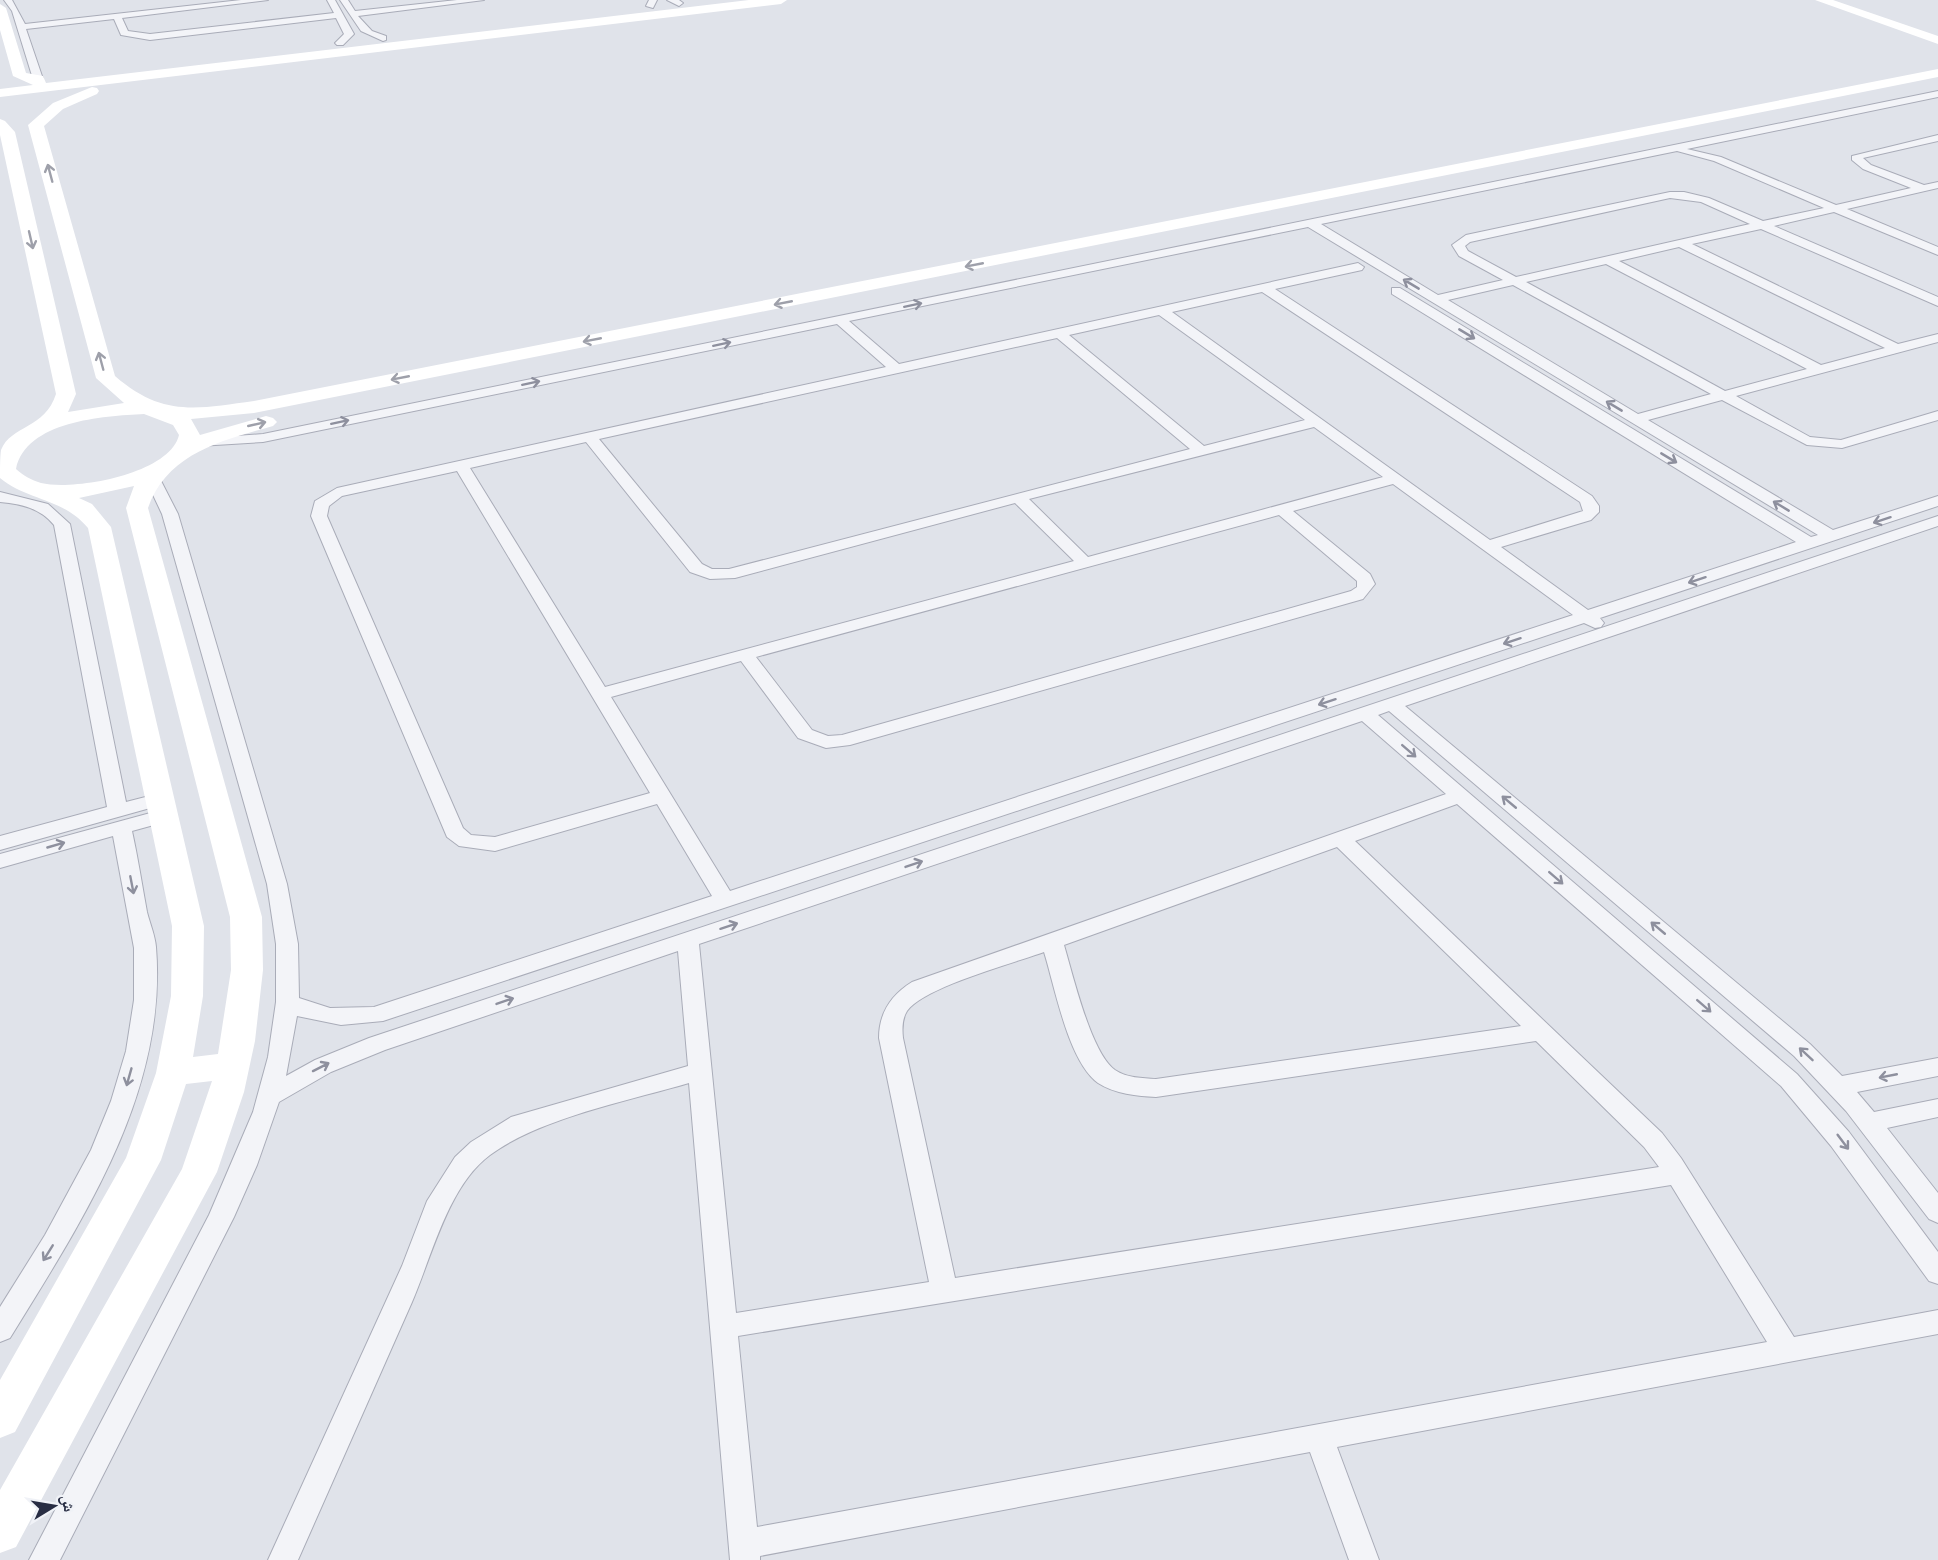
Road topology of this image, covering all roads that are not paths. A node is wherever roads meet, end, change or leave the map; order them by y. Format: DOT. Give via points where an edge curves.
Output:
graph roads {
  1 [pos="8,0"];
  2 [pos="232,0"];
  3 [pos="264,0"];
  4 [pos="331,0"];
  5 [pos="344,0"];
  6 [pos="480,0"];
  7 [pos="702,0"];
  8 [pos="734,0"];
  9 [pos="781,0"];
  10 [pos="1821,0"];
  11 [pos="1847,0"];
  12 [pos="675,1"];
  13 [pos="651,3"];
  14 [pos="0,8"];
  15 [pos="114,12"];
  16 [pos="353,14"];
  17 [pos="339,15"];
  18 [pos="20,25"];
  19 [pos="362,30"];
  20 [pos="1938,31"];
  21 [pos="344,37"];
  22 [pos="383,38"];
  23 [pos="1938,40"];
  24 [pos="1938,74"];
  25 [pos="147,76"];
  26 [pos="3,81"];
  27 [pos="39,81"];
  28 [pos="1938,83"];
  29 [pos="1938,94"];
  30 [pos="3,128"];
  31 [pos="38,129"];
  32 [pos="1938,138"];
  33 [pos="1713,141"];
  34 [pos="1670,150"];
  35 [pos="1938,185"];
  36 [pos="1924,189"];
  37 [pos="1938,194"];
  38 [pos="1852,205"];
  39 [pos="1836,208"];
  40 [pos="1310,223"];
  41 [pos="1763,225"];
  42 [pos="1292,227"];
  43 [pos="1938,241"];
  44 [pos="1682,243"];
  45 [pos="1938,251"];
  46 [pos="1608,260"];
  47 [pos="1358,267"];
  48 [pos="1516,281"];
  49 [pos="1265,288"];
  50 [pos="1436,299"];
  51 [pos="1938,302"];
  52 [pos="1162,311"];
  53 [pos="840,320"];
  54 [pos="1059,333"];
  55 [pos="1938,338"];
  56 [pos="1897,349"];
  57 [pos="896,369"];
  58 [pos="1820,370"];
  59 [pos="112,385"];
  60 [pos="66,394"];
  61 [pos="1722,396"];
  62 [pos="163,412"];
  63 [pos="1938,415"];
  64 [pos="1635,419"];
  65 [pos="1316,422"];
  66 [pos="46,426"];
  67 [pos="589,436"];
  68 [pos="9,447"];
  69 [pos="1201,451"];
  70 [pos="176,459"];
  71 [pos="461,465"];
  72 [pos="1395,479"];
  73 [pos="22,486"];
  74 [pos="0,497"];
  75 [pos="1018,497"];
  76 [pos="1938,501"];
  77 [pos="1282,510"];
  78 [pos="1938,521"];
  79 [pos="1831,536"];
  80 [pos="1810,543"];
  81 [pos="1488,546"];
  82 [pos="1085,563"];
  83 [pos="1587,617"];
  84 [pos="1607,632"];
  85 [pos="746,655"];
  86 [pos="600,694"];
  87 [pos="1392,704"];
  88 [pos="1364,713"];
  89 [pos="662,796"];
  90 [pos="1460,796"];
  91 [pos="163,807"];
  92 [pos="119,819"];
  93 [pos="1341,838"];
  94 [pos="0,843"];
  95 [pos="0,861"];
  96 [pos="725,900"];
  97 [pos="688,939"];
  98 [pos="1052,942"];
  99 [pos="288,1003"];
  100 [pos="1542,1032"];
  101 [pos="232,1065"];
  102 [pos="1938,1067"];
  103 [pos="700,1071"];
  104 [pos="173,1073"];
  105 [pos="1838,1086"];
  106 [pos="270,1096"];
  107 [pos="1938,1108"];
  108 [pos="1869,1122"];
  109 [pos="1677,1174"];
  110 [pos="1938,1212"];
  111 [pos="1938,1273"];
  112 [pos="944,1291"];
  113 [pos="1938,1322"];
  114 [pos="723,1326"];
  115 [pos="0,1330"];
  116 [pos="1787,1350"];
  117 [pos="0,1418"];
  118 [pos="1319,1437"];
  119 [pos="0,1533"];
  120 [pos="744,1552"];
  121 [pos="44,1560"];
  122 [pos="283,1560"];
  123 [pos="1364,1560"];
  1 -- 18 [label="street"];
  2 -- 15 [label="street"];
  3 -- 15 [label="street"];
  4 -- 17 [label="street"];
  5 -- 16 [label="street"];
  6 -- 16 [label="street"];
  7 -- 12 [label="street"];
  8 -- 27 [label="street"];
  9 -- 25 [label="street"];
  10 -- 23 [label="street"];
  11 -- 20 [label="street"];
  12 -- 13 [label="street"];
  13 -- 22 [label="street"];
  14 -- 26 [label="street"];
  15 -- 17 [label="street" via="124,33 150,37"];
  15 -- 18 [label="street"];
  16 -- 19 [label="street"];
  17 -- 21 [label="street"];
  18 -- 27 [label="street"];
  19 -- 21 [label="street"];
  19 -- 22 [label="street"];
  21 -- 22 [label="street"];
  21 -- 27 [label="street"];
  24 -- 62 [label="street, one-way" via="254,407 210,413"];
  25 -- 26 [label="street"];
  25 -- 31 [label="street" via="66,102 45,115 36,124"];
  26 -- 27 [label="street"];
  26 -- 27 [label="street" via="20,76"];
  70 -- 28 [label="street, one-way" via="257,424"];
  29 -- 33 [label="street"];
  30 -- 31 [label="street"];
  30 -- 60 [label="street, one-way"];
  59 -- 31 [label="street, one-way" via="106,378"];
  32 -- 36 [label="street" via="1856,158 1867,167"];
  33 -- 34 [label="street"];
  33 -- 38 [label="street" via="1734,157"];
  34 -- 39 [label="street" via="1718,159"];
  34 -- 40 [label="street"];
  35 -- 36 [label="street"];
  36 -- 37 [label="street"];
  36 -- 38 [label="street"];
  38 -- 39 [label="street"];
  38 -- 43 [label="street"];
  39 -- 41 [label="street"];
  39 -- 45 [label="street"];
  40 -- 42 [label="street"];
  50 -- 40 [label="street, one-way"];
  41 -- 44 [label="street"];
  41 -- 48 [label="street" via="1699,198 1677,195 1460,243 1463,253"];
  41 -- 51 [label="street"];
  42 -- 47 [label="street"];
  53 -- 42 [label="street, one-way"];
  44 -- 46 [label="street"];
  44 -- 56 [label="street"];
  46 -- 48 [label="street"];
  46 -- 58 [label="street"];
  47 -- 49 [label="street"];
  47 -- 80 [label="street, one-way"];
  48 -- 50 [label="street"];
  48 -- 61 [label="street"];
  49 -- 52 [label="street"];
  49 -- 81 [label="street" via="1591,506 1585,517"];
  64 -- 50 [label="street, one-way"];
  52 -- 54 [label="street"];
  52 -- 65 [label="street"];
  53 -- 57 [label="street"];
  70 -- 53 [label="street, one-way" via="230,442"];
  54 -- 57 [label="street"];
  54 -- 69 [label="street"];
  55 -- 56 [label="street"];
  56 -- 58 [label="street"];
  57 -- 67 [label="street"];
  58 -- 61 [label="street"];
  59 -- 60 [label="street" via="93,393"];
  59 -- 62 [label="street" via="126,396"];
  60 -- 66 [label="street"];
  61 -- 63 [label="street" via="1798,438 1825,445 1849,443"];
  61 -- 64 [label="street"];
  62 -- 66 [label="street" via="112,409"];
  62 -- 70 [label="street" via="189,429 190,436"];
  79 -- 64 [label="street, one-way"];
  65 -- 69 [label="street"];
  65 -- 72 [label="street"];
  66 -- 68 [label="street"];
  67 -- 71 [label="street"];
  67 -- 75 [label="street" via="696,568 710,574 729,574"];
  68 -- 73 [label="street" via="6,471"];
  69 -- 75 [label="street"];
  70 -- 73 [label="street" via="136,479 99,488"];
  70 -- 99 [label="street" via="170,514 277,884 288,940"];
  70 -- 101 [label="street" via="139,498 139,518 246,917 246,981"];
  71 -- 86 [label="street"];
  71 -- 89 [label="street" via="337,493 321,504 318,512 454,832 475,844 495,844"];
  72 -- 77 [label="street"];
  72 -- 81 [label="street"];
  73 -- 91 [label="street" via="84,509 99,527"];
  74 -- 92 [label="street" via="34,504 51,512 62,524"];
  75 -- 82 [label="street"];
  76 -- 79 [label="street, one-way"];
  77 -- 82 [label="street"];
  77 -- 85 [label="street" via="1364,578 1364,590 835,742 805,734"];
  78 -- 84 [label="street"];
  79 -- 80 [label="street"];
  80 -- 83 [label="street, one-way"];
  81 -- 83 [label="street"];
  82 -- 85 [label="street"];
  83 -- 84 [label="street"];
  83 -- 96 [label="street, one-way"];
  84 -- 87 [label="street"];
  85 -- 86 [label="street"];
  86 -- 89 [label="street"];
  87 -- 88 [label="street"];
  105 -- 87 [label="street, one-way" via="1784,1034"];
  88 -- 90 [label="street, one-way"];
  97 -- 88 [label="street, one-way"];
  89 -- 96 [label="street"];
  90 -- 93 [label="street"];
  90 -- 111 [label="street, one-way" via="1789,1080 1840,1139"];
  91 -- 92 [label="street"];
  91 -- 104 [label="street" via="188,926 182,1034"];
  92 -- 94 [label="street"];
  95 -- 92 [label="street, one-way"];
  92 -- 115 [label="street, one-way" via="145,947 145,995 138,1047 121,1105 96,1167"];
  93 -- 98 [label="street"];
  93 -- 100 [label="street"];
  96 -- 99 [label="street" via="375,1016 326,1017"];
  97 -- 103 [label="street"];
  106 -- 97 [label="street, one-way" via="323,1066 377,1044"];
  98 -- 100 [label="street" via="1088,1058 1110,1077 1142,1088"];
  98 -- 112 [label="street" via="920,988 893,1013 891,1038"];
  99 -- 106 [label="street"];
  100 -- 109 [label="street" via="1646,1133"];
  101 -- 104 [label="street"];
  101 -- 119 [label="street" via="227,1092 199,1172"];
  102 -- 105 [label="street, one-way"];
  103 -- 114 [label="street"];
  103 -- 122 [label="street" via="520,1124 464,1164 440,1201 411,1275"];
  104 -- 117 [label="street" via="143,1160"];
  105 -- 108 [label="street"];
  106 -- 121 [label="street" via="234,1193"];
  107 -- 108 [label="street"];
  108 -- 110 [label="street"];
  109 -- 112 [label="street"];
  109 -- 116 [label="street"];
  112 -- 114 [label="street"];
  113 -- 116 [label="street"];
  114 -- 120 [label="street"];
  116 -- 118 [label="street"];
  118 -- 120 [label="street"];
  118 -- 123 [label="street"];
}
